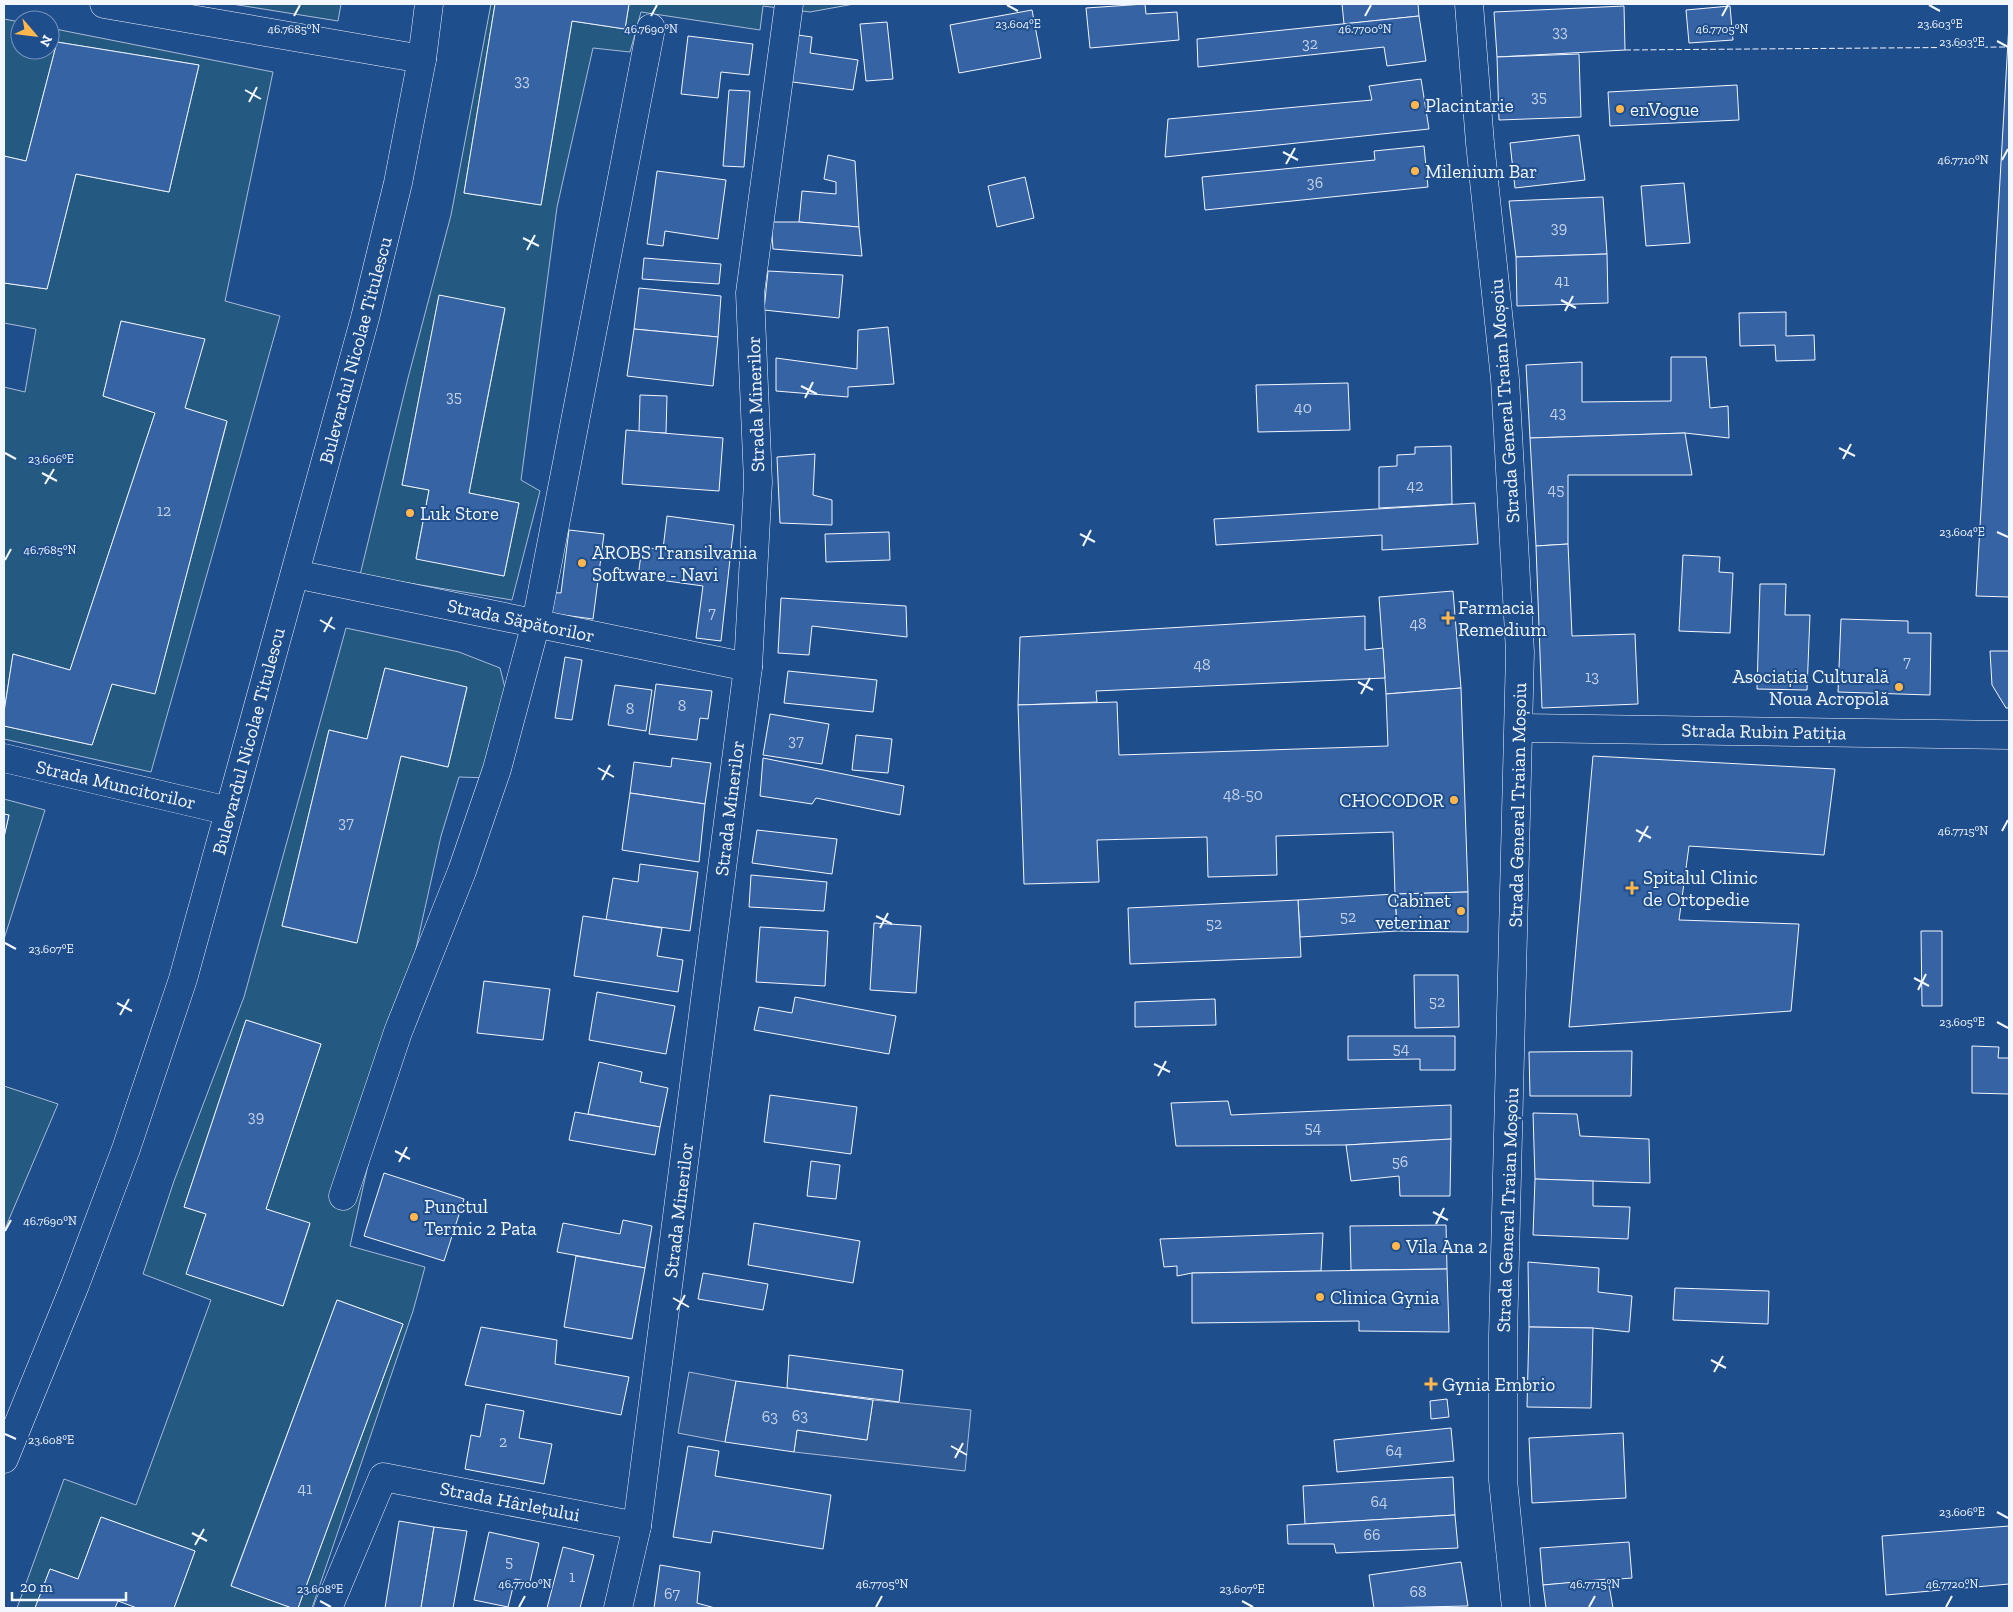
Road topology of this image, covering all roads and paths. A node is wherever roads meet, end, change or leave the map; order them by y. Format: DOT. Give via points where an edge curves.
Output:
graph roads {
  1 [pos="104,4"];
  2 [pos="429,4"];
  3 [pos="789,4"];
  4 [pos="1469,4"];
  5 [pos="651,28"];
  6 [pos="422,59"];
  7 [pos="295,574"];
  8 [pos="536,624"];
  9 [pos="748,667"];
  10 [pos="1520,728"];
  11 [pos="2009,735"];
  12 [pos="4,758"];
  13 [pos="229,811"];
  14 [pos="343,1196"];
  15 [pos="4,1459"];
  16 [pos="637,1526"];
  17 [pos="328,1608"];
  18 [pos="618,1608"];
  19 [pos="1516,1608"];
  1 -- 6 [label="street"];
  2 -- 6 [label="street, Bulevardul Nicolae Titulescu"];
  3 -- 9 [label="street, Strada Minerilor" via="750,293 758,482"];
  4 -- 10 [label="street, Strada General Traian Moșoiu" via="1505,379 1520,652"];
  5 -- 8 [label="street"];
  6 -- 7 [label="street, Bulevardul Nicolae Titulescu" via="398,183 365,318"];
  7 -- 8 [label="street, Strada Săpătorilor"];
  7 -- 13 [label="street, Bulevardul Nicolae Titulescu"];
  8 -- 9 [label="street, Strada Săpătorilor"];
  8 -- 14 [label="street" via="496,769 462,871 398,1032"];
  9 -- 16 [label="street, Strada Minerilor"];
  10 -- 11 [label="street, Strada Rubin Patiția"];
  10 -- 19 [label="street, Strada General Traian Moșoiu" via="1503,1336 1503,1480"];
  12 -- 13 [label="street, Strada Muncitorilor"];
  13 -- 15 [label="street, Bulevardul Nicolae Titulescu" via="183,979 126,1149"];
  16 -- 17 [label="street, Strada Hârlețului" via="383,1476"];
  16 -- 18 [label="street, Strada Minerilor"];
}
